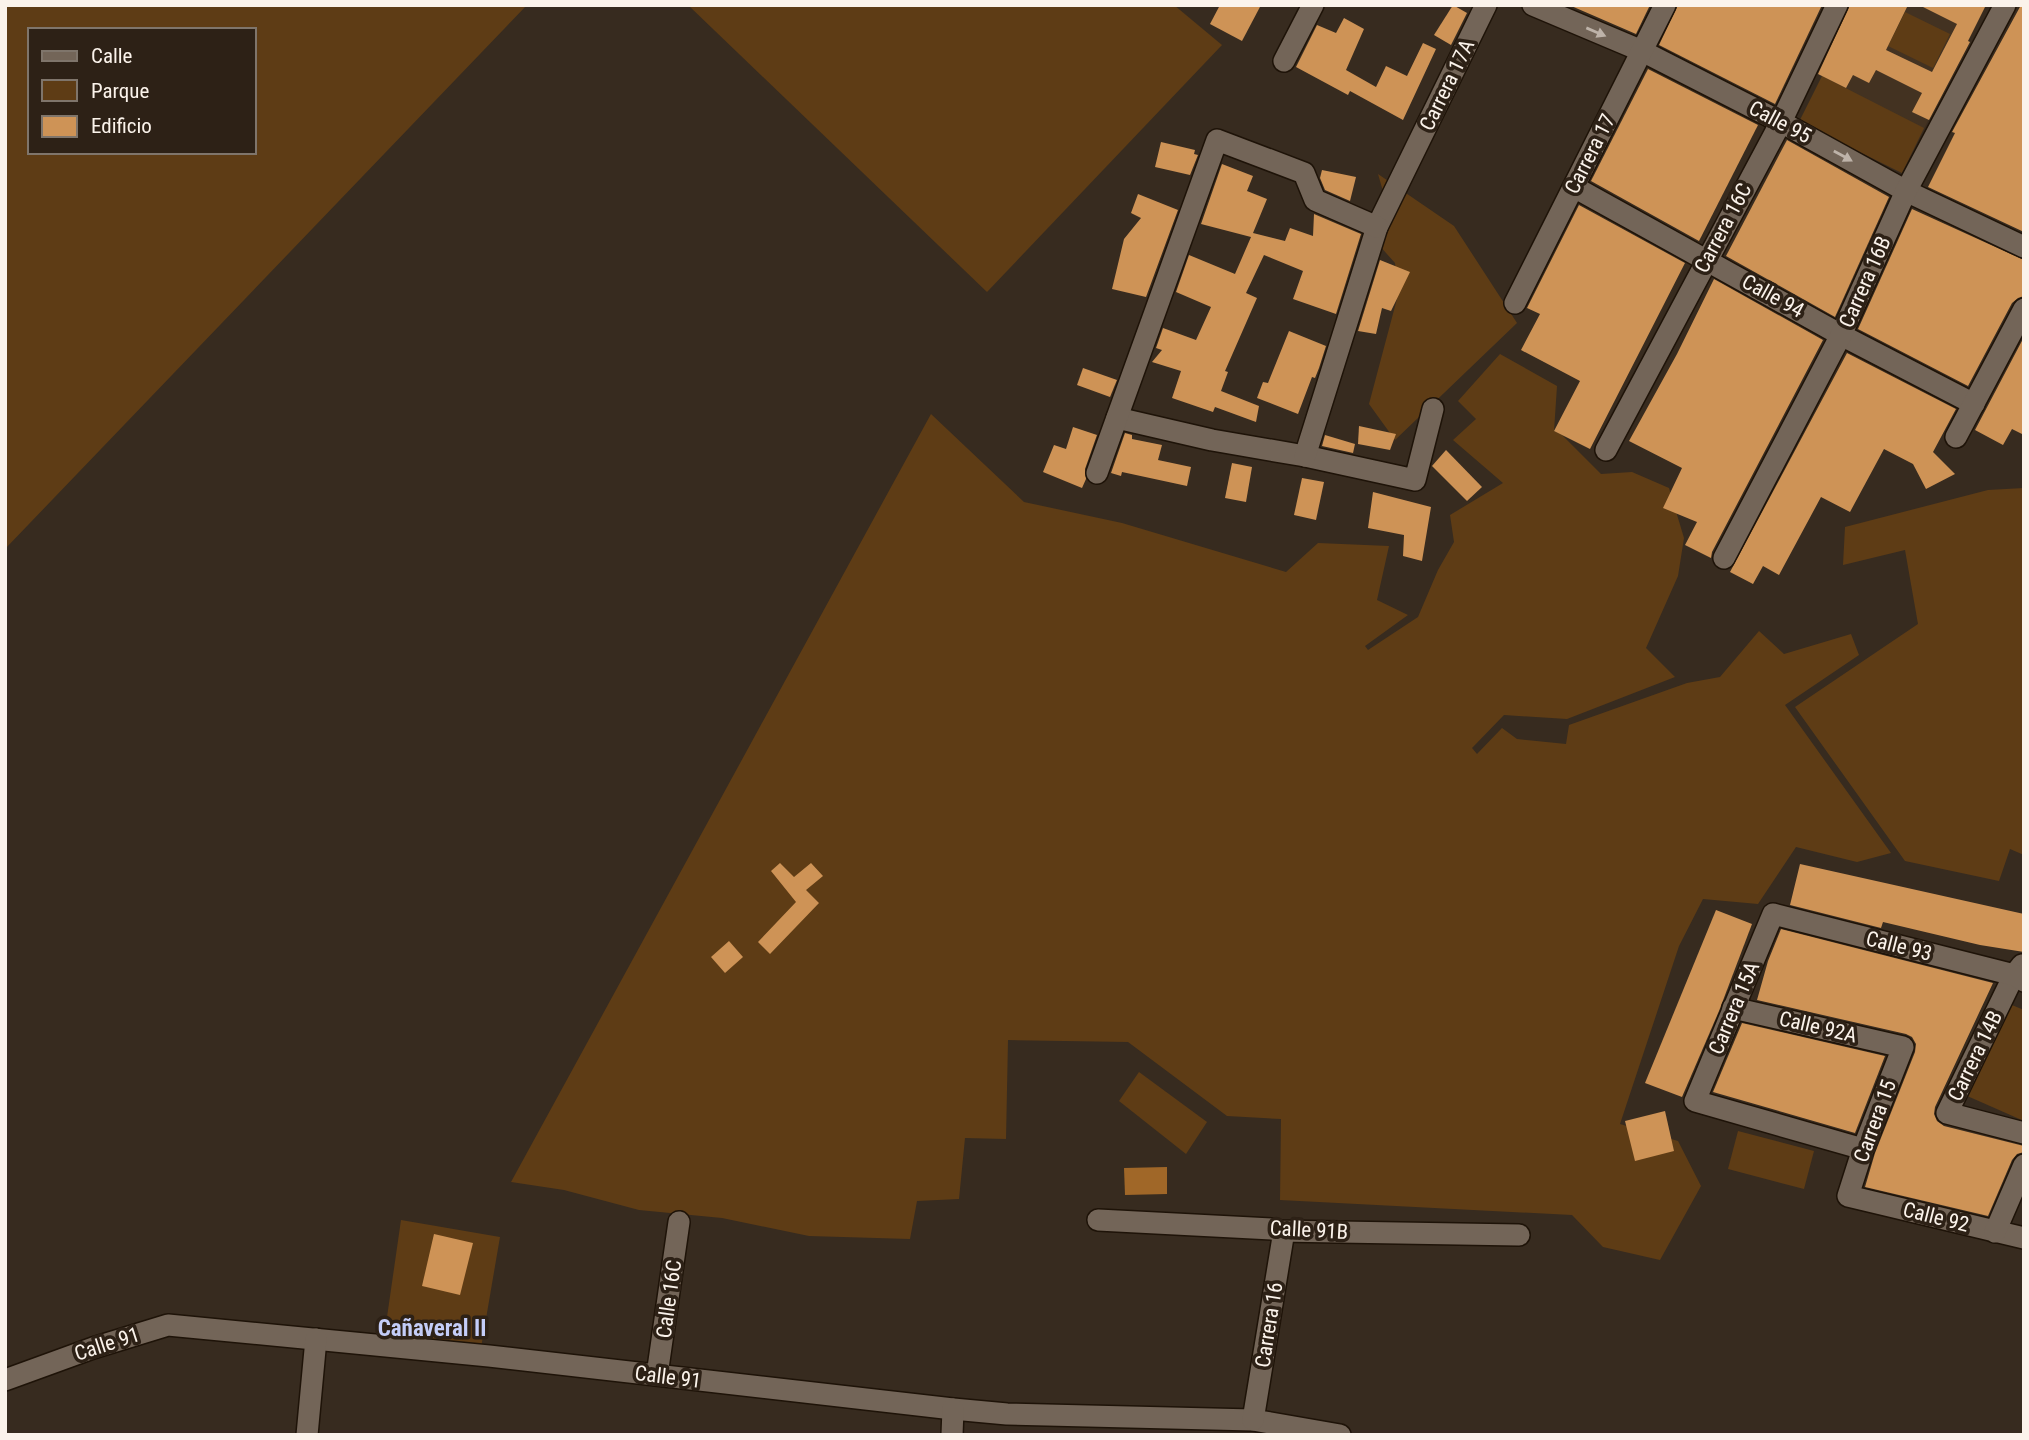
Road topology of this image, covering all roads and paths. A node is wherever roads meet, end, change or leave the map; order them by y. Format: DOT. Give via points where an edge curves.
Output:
graph roads {
  1 [pos="1313,5"];
  2 [pos="1486,5"];
  3 [pos="1533,5"];
  4 [pos="1665,5"];
  5 [pos="1837,5"];
  6 [pos="2005,5"];
  7 [pos="1642,51"];
  8 [pos="1284,61"];
  9 [pos="1780,122"];
  10 [pos="1574,187"];
  11 [pos="1906,191"];
  12 [pos="1377,227"];
  13 [pos="2024,247"];
  14 [pos="1707,259"];
  15 [pos="1515,303"];
  16 [pos="2024,309"];
  17 [pos="1841,335"];
  18 [pos="1974,404"];
  19 [pos="1433,409"];
  20 [pos="1117,418"];
  21 [pos="1956,437"];
  22 [pos="1606,450"];
  23 [pos="1305,456"];
  24 [pos="1097,473"];
  25 [pos="1724,558"];
  26 [pos="1773,914"];
  27 [pos="2021,973"];
  28 [pos="1733,1007"];
  29 [pos="1903,1047"];
  30 [pos="2024,1133"];
  31 [pos="1863,1149"];
  32 [pos="2024,1165"];
  33 [pos="1849,1196"];
  34 [pos="1098,1220"];
  35 [pos="679,1222"];
  36 [pos="1279,1231"];
  37 [pos="1995,1232"];
  38 [pos="1519,1236"];
  39 [pos="2024,1238"];
  40 [pos="316,1339"];
  41 [pos="657,1375"];
  42 [pos="5,1380"];
  43 [pos="953,1409"];
  44 [pos="1253,1420"];
  45 [pos="307,1435"];
  46 [pos="952,1435"];
  47 [pos="1340,1435"];
  1 -- 8 [label="street"];
  2 -- 12 [label="street, Carrera 17A"];
  3 -- 7 [label="street, Calle 95, one-way"];
  4 -- 7 [label="street, Carrera 17"];
  5 -- 9 [label="street, Carrera 16C"];
  6 -- 11 [label="street, Carrera 16B"];
  7 -- 9 [label="street, Calle 95"];
  7 -- 10 [label="street, Carrera 17"];
  9 -- 11 [label="street, Calle 95, one-way"];
  9 -- 14 [label="street, Carrera 16C"];
  10 -- 14 [label="street, Calle 94"];
  10 -- 15 [label="street, Carrera 17"];
  11 -- 13 [label="street, Calle 95"];
  11 -- 17 [label="street, Carrera 16B"];
  12 -- 20 [label="street" via="1315,200 1304,173 1217,139"];
  12 -- 23 [label="street, Carrera 17A"];
  14 -- 17 [label="street, Calle 94"];
  14 -- 22 [label="street, Carrera 16C"];
  16 -- 18 [label="street"];
  17 -- 18 [label="street, Calle 94"];
  17 -- 25 [label="street, Carrera 16B"];
  18 -- 21 [label="street"];
  19 -- 23 [label="street" via="1415,480"];
  20 -- 23 [label="street"];
  20 -- 24 [label="street"];
  26 -- 27 [label="street, Calle 93"];
  26 -- 28 [label="street, Carrera 15A"];
  27 -- 30 [label="street, Carrera 14B" via="1947,1112"];
  28 -- 29 [label="street, Calle 92A"];
  28 -- 31 [label="street, Carrera 15A" via="1695,1101"];
  29 -- 31 [label="street, Carrera 15"];
  31 -- 33 [label="street, Carrera 15"];
  32 -- 37 [label="street"];
  33 -- 37 [label="street, Calle 92"];
  34 -- 36 [label="street, Calle 91B"];
  35 -- 41 [label="street, Calle 16C"];
  36 -- 38 [label="street, Calle 91B"];
  36 -- 44 [label="street, Carrera 16" via="1283,1237"];
  37 -- 39 [label="street, Calle 92"];
  40 -- 41 [label="street, Calle 91"];
  40 -- 42 [label="street, Calle 91" via="169,1325"];
  40 -- 45 [label="street"];
  41 -- 43 [label="street, Calle 91"];
  43 -- 44 [label="street, Calle 91"];
  43 -- 46 [label="street"];
  44 -- 47 [label="street, Calle 91"];
}
